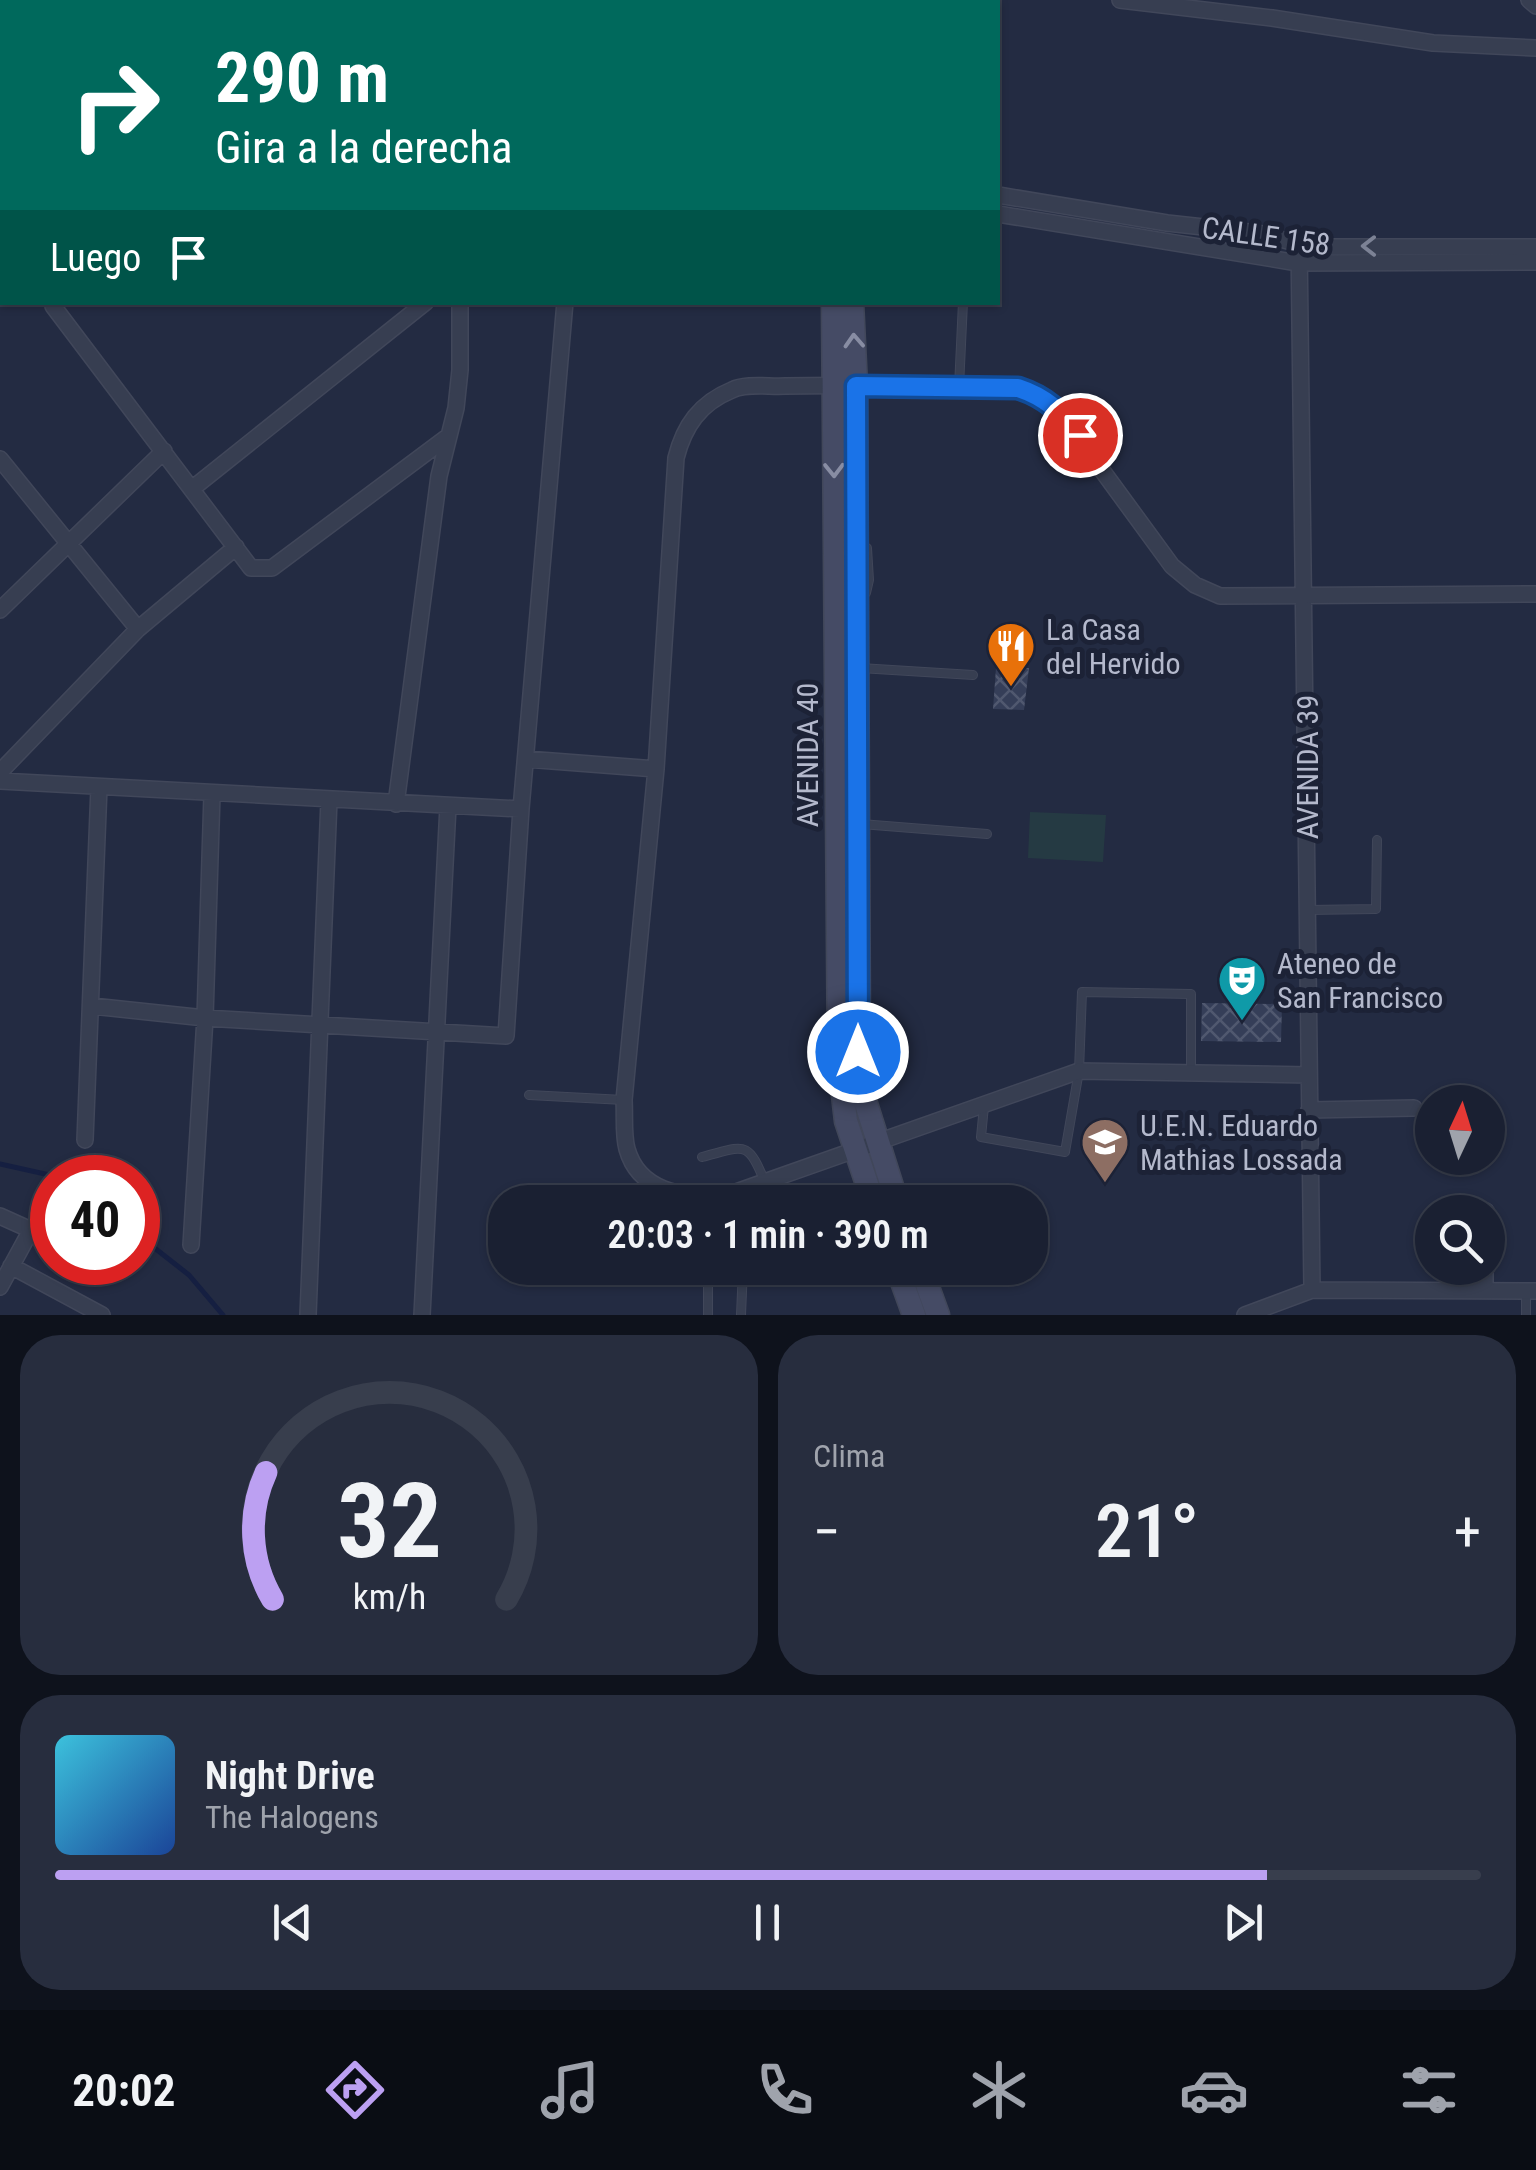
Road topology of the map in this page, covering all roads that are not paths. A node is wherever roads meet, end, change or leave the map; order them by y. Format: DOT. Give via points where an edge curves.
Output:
graph roads {
  1 [pos="1120,0"];
  2 [pos="1529,0"];
  3 [pos="1536,6"];
  4 [pos="1536,48"];
  5 [pos="1000,194"];
  6 [pos="1057,205"];
  7 [pos="1000,214"];
  8 [pos="1112,214"];
  9 [pos="1056,222"];
  10 [pos="1167,223"];
  11 [pos="1110,231"];
  12 [pos="1166,240"];
  13 [pos="1299,244"];
  14 [pos="1536,247"];
  15 [pos="1423,255"];
  16 [pos="1473,255"];
  17 [pos="1298,262"];
  18 [pos="1536,262"];
  19 [pos="54,305"];
  20 [pos="422,305"];
  21 [pos="460,305"];
  22 [pos="565,305"];
  23 [pos="833,305"];
  24 [pos="852,305"];
  25 [pos="963,305"];
  26 [pos="844,386"];
  27 [pos="958,388"];
  28 [pos="446,438"];
  29 [pos="164,451"];
  30 [pos="0,459"];
  31 [pos="193,488"];
  32 [pos="67,543"];
  33 [pos="236,547"];
  34 [pos="1536,594"];
  35 [pos="1306,598"];
  36 [pos="0,610"];
  37 [pos="138,629"];
  38 [pos="856,668"];
  39 [pos="973,675"];
  40 [pos="526,758"];
  41 [pos="656,769"];
  42 [pos="0,772"];
  43 [pos="0,781"];
  44 [pos="99,788"];
  45 [pos="212,794"];
  46 [pos="329,800"];
  47 [pos="396,804"];
  48 [pos="448,806"];
  49 [pos="521,810"];
  50 [pos="857,824"];
  51 [pos="987,834"];
  52 [pos="1376,840"];
  53 [pos="1308,910"];
  54 [pos="92,1006"];
  55 [pos="205,1018"];
  56 [pos="321,1025"];
  57 [pos="436,1032"];
  58 [pos="1079,1070"];
  59 [pos="1191,1073"];
  60 [pos="1309,1075"];
  61 [pos="529,1095"];
  62 [pos="624,1100"];
  63 [pos="984,1104"];
  64 [pos="1414,1108"];
  65 [pos="1309,1110"];
  66 [pos="84,1140"];
  67 [pos="865,1147"];
  68 [pos="702,1157"];
  69 [pos="766,1182"];
  70 [pos="655,1185"];
  71 [pos="761,1185"];
  72 [pos="871,1185"];
  73 [pos="888,1185"];
  74 [pos="0,1216"];
  75 [pos="192,1245"];
  76 [pos="11,1266"];
  77 [pos="708,1285"];
  78 [pos="742,1285"];
  79 [pos="903,1285"];
  80 [pos="927,1285"];
  81 [pos="1485,1285"];
  82 [pos="0,1287"];
  83 [pos="1312,1290"];
  84 [pos="1485,1290"];
  85 [pos="1531,1291"];
  86 [pos="1256,1313"];
  87 [pos="102,1315"];
  88 [pos="308,1315"];
  89 [pos="422,1315"];
  90 [pos="708,1315"];
  91 [pos="741,1315"];
  92 [pos="914,1315"];
  93 [pos="938,1315"];
  94 [pos="1526,1315"];
  1 -- 4 [label="street" via="1433,43"];
  2 -- 3 [label="street"];
  5 -- 6 [label="street, CALLE 158"];
  6 -- 8 [label="street, CALLE 158"];
  6 -- 9 [label="street"];
  7 -- 9 [label="street"];
  8 -- 10 [label="street, CALLE 158"];
  8 -- 11 [label="street"];
  9 -- 11 [label="street"];
  10 -- 12 [label="street"];
  10 -- 13 [label="street, CALLE 158"];
  11 -- 12 [label="street"];
  12 -- 17 [label="street"];
  15 -- 13 [label="street, CALLE 158, one-way"];
  13 -- 17 [label="street, AVENIDA 39"];
  14 -- 16 [label="street, CALLE 158"];
  15 -- 16 [label="street, CALLE 158"];
  15 -- 17 [label="street"];
  16 -- 18 [label="street"];
  17 -- 35 [label="street, AVENIDA 39"];
  19 -- 29 [label="street"];
  20 -- 31 [label="street"];
  21 -- 28 [label="street" via="456,408"];
  22 -- 40 [label="street"];
  23 -- 26 [label="street, AVENIDA 40"];
  26 -- 24 [label="street, AVENIDA 40, one-way"];
  25 -- 27 [label="lane"];
  26 -- 27 [label="street"];
  26 -- 38 [label="street, AVENIDA 40" via="856,527"];
  26 -- 41 [label="street" via="735,388 690,420 676,458"];
  26 -- 67 [label="street, AVENIDA 40, one-way" via="839,1061 846,1121"];
  27 -- 35 [label="street" via="1018,388 1040,395 1058,410 1172,566 1195,585 1220,596"];
  28 -- 33 [label="street" via="272,568 251,568"];
  28 -- 47 [label="street"];
  29 -- 31 [label="street"];
  29 -- 32 [label="street"];
  30 -- 32 [label="street"];
  31 -- 33 [label="street"];
  32 -- 36 [label="street"];
  32 -- 37 [label="street"];
  33 -- 37 [label="street"];
  34 -- 35 [label="street"];
  35 -- 53 [label="street, AVENIDA 39"];
  37 -- 42 [label="street"];
  38 -- 39 [label="lane"];
  38 -- 50 [label="street, AVENIDA 40"];
  40 -- 41 [label="street"];
  40 -- 49 [label="street"];
  41 -- 62 [label="street"];
  43 -- 44 [label="street"];
  44 -- 45 [label="street"];
  44 -- 54 [label="street"];
  45 -- 46 [label="street"];
  45 -- 55 [label="street"];
  46 -- 47 [label="street"];
  46 -- 56 [label="street"];
  47 -- 48 [label="street"];
  48 -- 49 [label="street"];
  48 -- 57 [label="street"];
  49 -- 57 [label="street" via="506,1036"];
  50 -- 51 [label="lane"];
  50 -- 67 [label="street, AVENIDA 40"];
  52 -- 53 [label="lane" via="1376,910"];
  53 -- 60 [label="street, AVENIDA 39"];
  54 -- 55 [label="street"];
  54 -- 66 [label="street"];
  55 -- 56 [label="street"];
  55 -- 75 [label="street"];
  56 -- 57 [label="street"];
  56 -- 88 [label="street"];
  57 -- 89 [label="street"];
  58 -- 59 [label="street"];
  58 -- 59 [label="lane" via="1082,992 1191,994"];
  58 -- 63 [label="street"];
  58 -- 63 [label="lane" via="1065,1152 981,1137"];
  59 -- 60 [label="street"];
  60 -- 65 [label="street, AVENIDA 39"];
  61 -- 62 [label="lane"];
  62 -- 70 [label="street" via="627,1150 644,1180"];
  63 -- 67 [label="street"];
  64 -- 65 [label="street"];
  65 -- 83 [label="street, AVENIDA 39"];
  67 -- 69 [label="street"];
  67 -- 72 [label="street, AVENIDA 40"];
  67 -- 73 [label="street, AVENIDA 40"];
  68 -- 69 [label="lane" via="748,1150"];
  69 -- 71 [label="street"];
  74 -- 76 [label="street" via="30,1230"];
  76 -- 82 [label="street"];
  76 -- 87 [label="street"];
  77 -- 90 [label="lane"];
  78 -- 91 [label="lane"];
  79 -- 92 [label="street"];
  80 -- 93 [label="street"];
  81 -- 84 [label="street"];
  83 -- 84 [label="street"];
  83 -- 86 [label="street"];
  84 -- 85 [label="street"];
  85 -- 94 [label="lane"];
}
